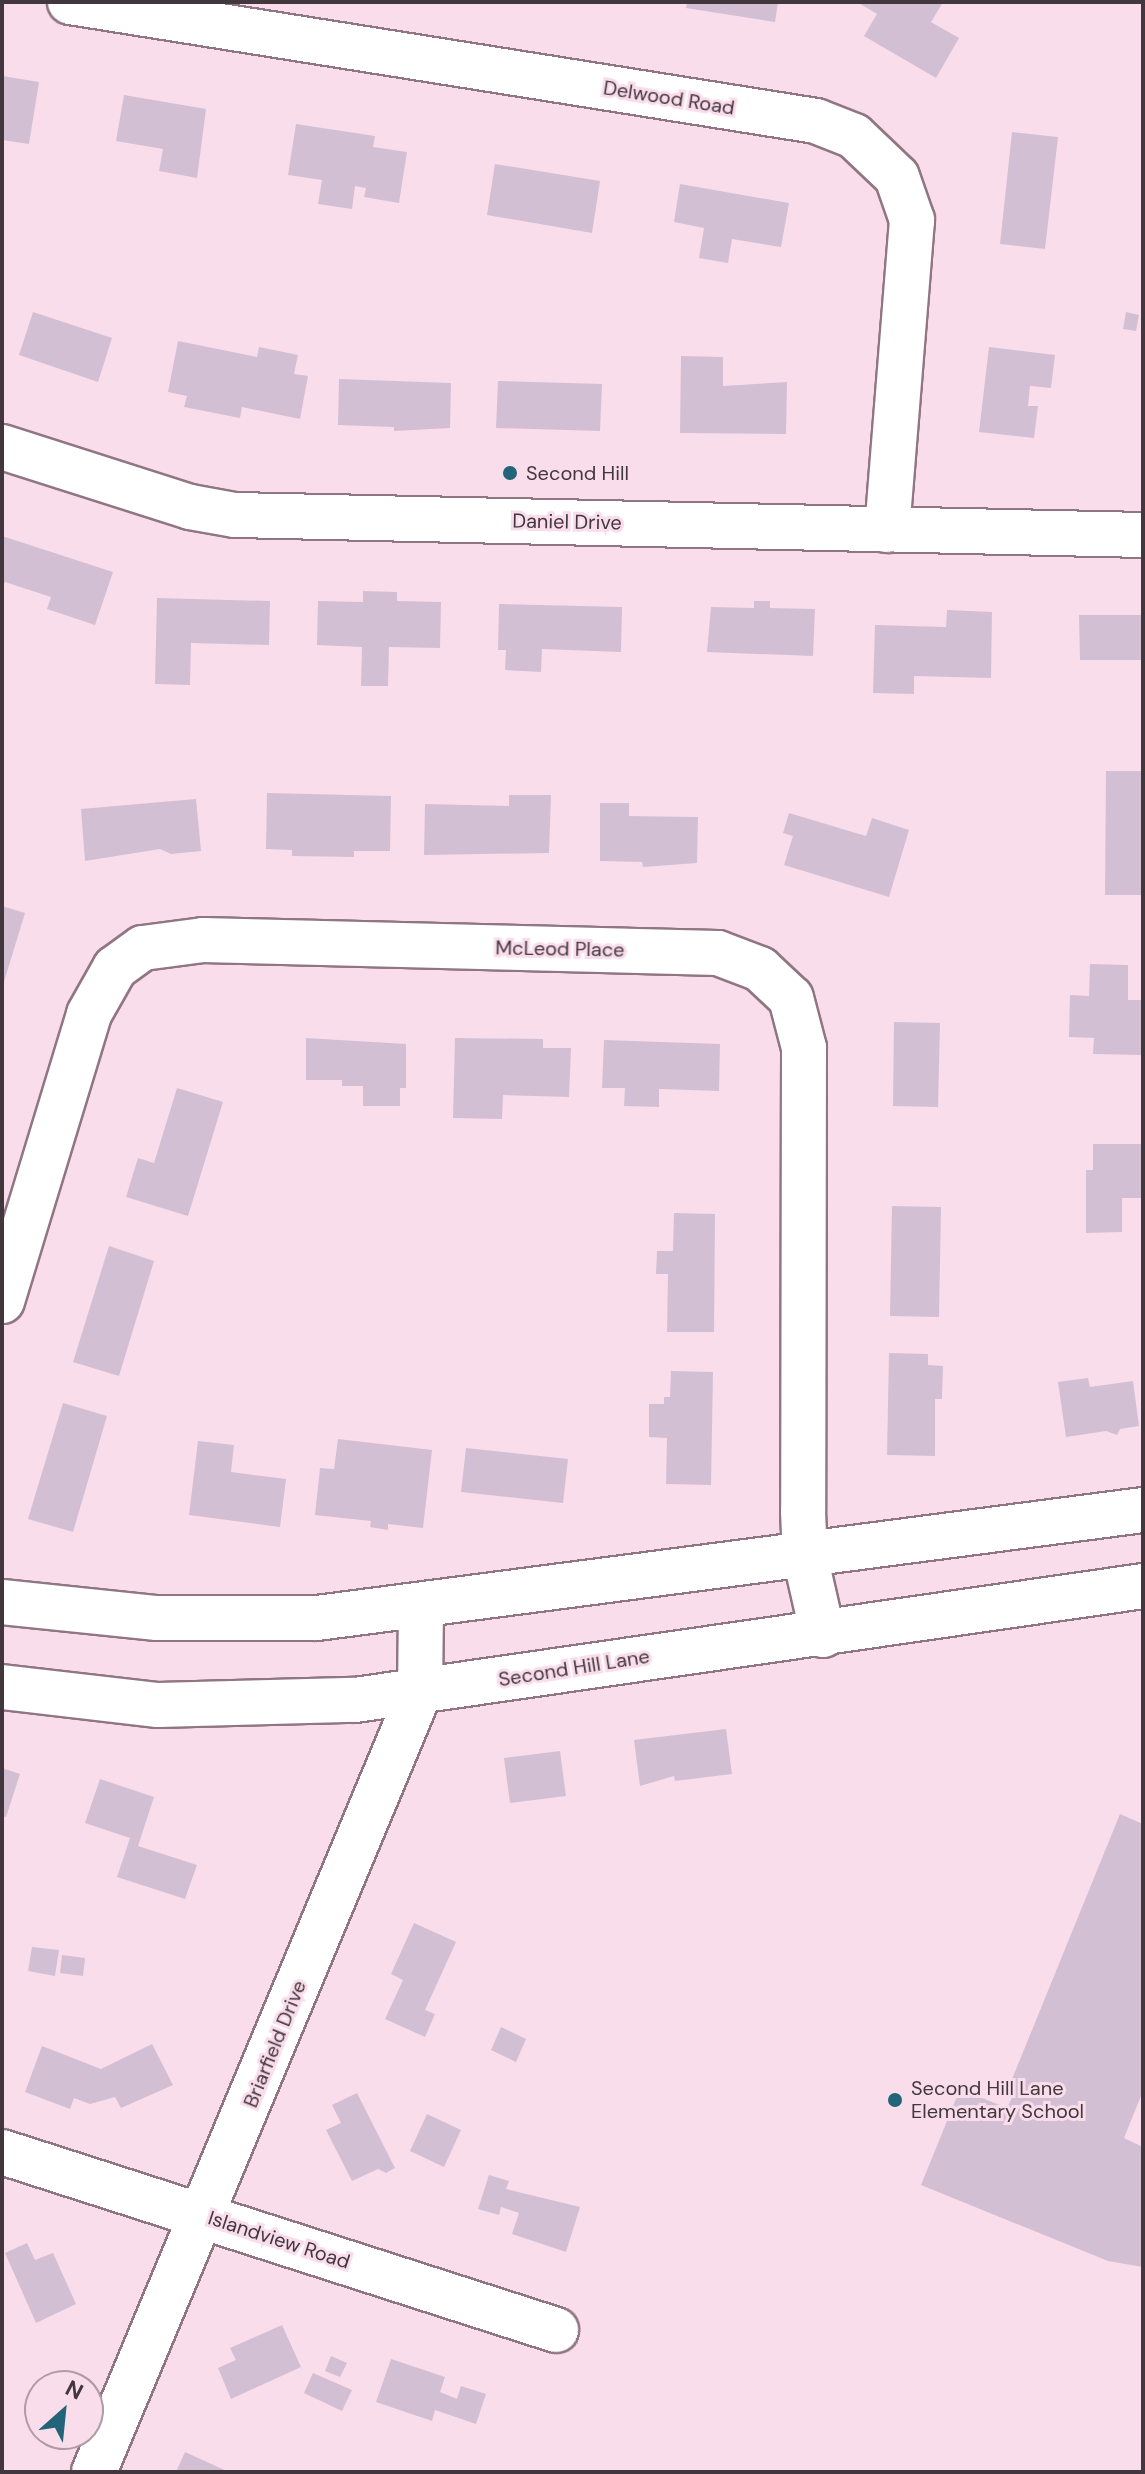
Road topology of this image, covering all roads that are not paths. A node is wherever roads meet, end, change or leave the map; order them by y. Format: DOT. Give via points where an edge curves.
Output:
graph roads {
  1 [pos="70,2"];
  2 [pos="2,447"];
  3 [pos="887,530"];
  4 [pos="1143,535"];
  5 [pos="2,1301"];
  6 [pos="1143,1510"];
  7 [pos="805,1556"];
  8 [pos="1143,1586"];
  9 [pos="2,1602"];
  10 [pos="421,1608"];
  11 [pos="823,1635"];
  12 [pos="2,1687"];
  13 [pos="420,1691"];
  14 [pos="2,2152"];
  15 [pos="204,2215"];
  16 [pos="556,2330"];
  17 [pos="94,2472"];
  1 -- 3 [label="street, Delwood Road" via="816,121 854,136 897,177 912,220"];
  2 -- 3 [label="street, Daniel Drive" via="190,507 235,515"];
  3 -- 4 [label="street, Daniel Drive"];
  5 -- 7 [label="street, McLeod Place" via="89,1014 115,968 143,948 203,940 718,953 760,969 791,998 804,1048"];
  6 -- 7 [label="street"];
  7 -- 10 [label="street"];
  7 -- 11 [label="street, McLeod Place"];
  8 -- 11 [label="street, Second Hill Lane"];
  9 -- 10 [label="street" via="157,1618 317,1618"];
  10 -- 13 [label="street, Briarfield Drive"];
  11 -- 13 [label="street, Second Hill Lane"];
  12 -- 13 [label="street, Second Hill Lane" via="158,1705 355,1700"];
  13 -- 15 [label="street, Briarfield Drive"];
  14 -- 15 [label="street, Islandview Road"];
  15 -- 16 [label="street, Islandview Road"];
  15 -- 17 [label="street, Briarfield Drive"];
}
